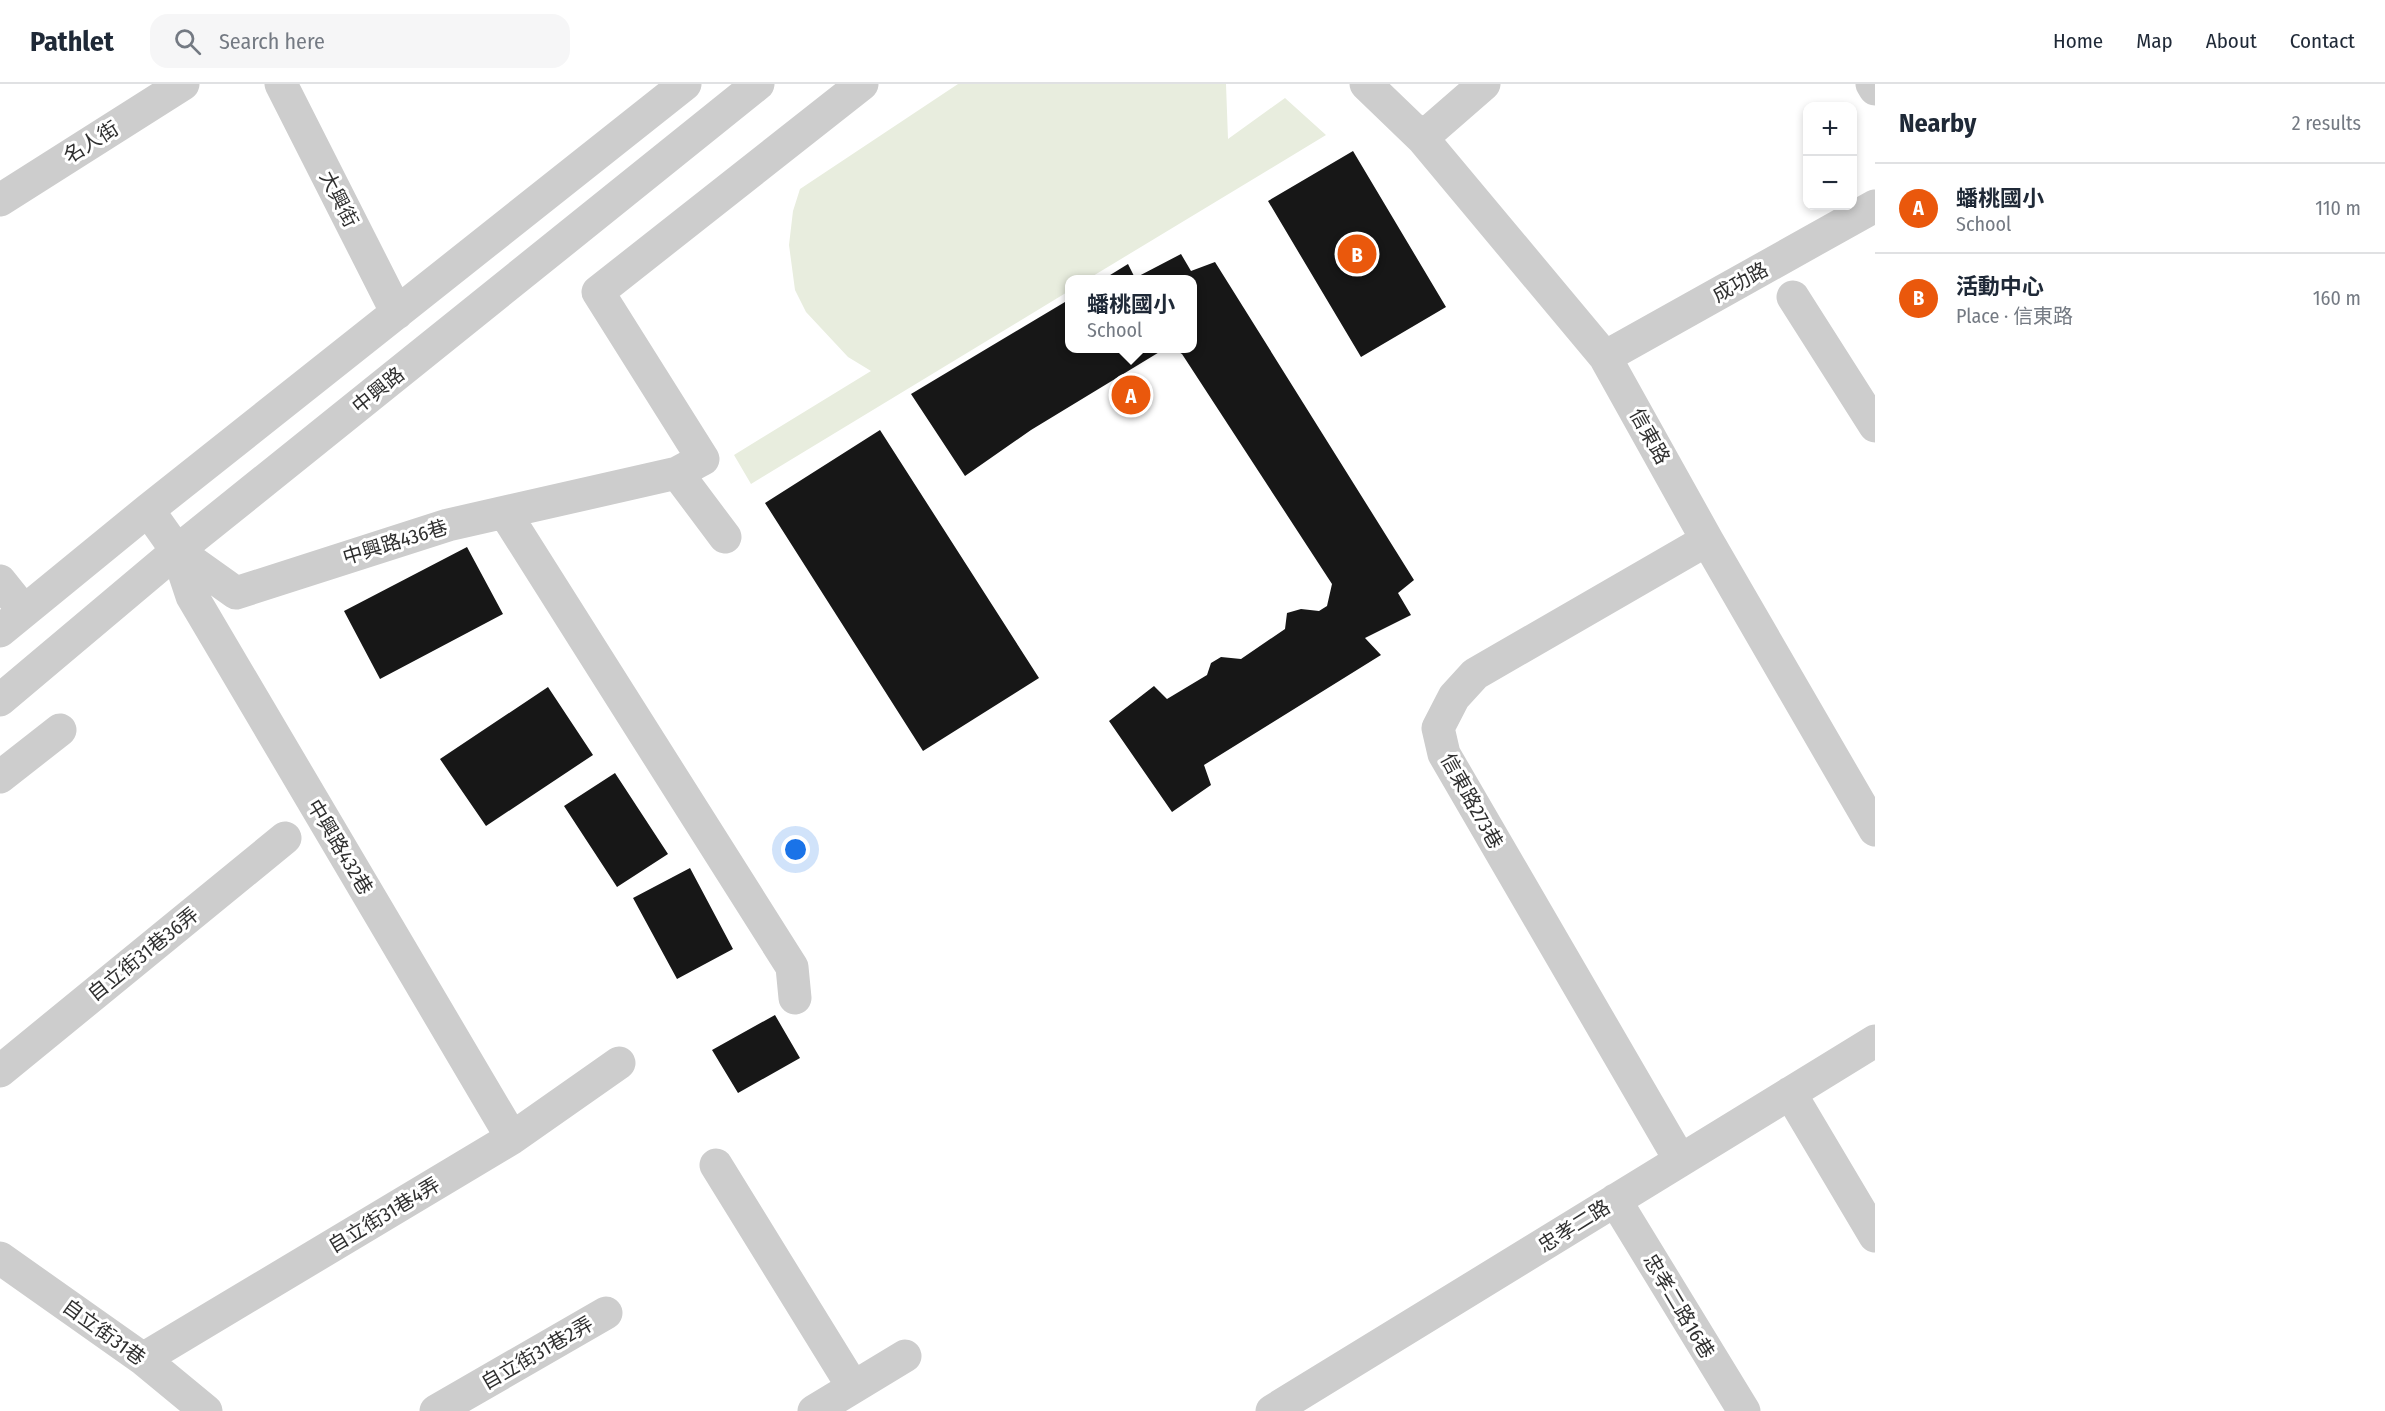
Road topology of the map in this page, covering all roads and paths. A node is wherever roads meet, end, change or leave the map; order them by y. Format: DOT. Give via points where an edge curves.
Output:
graph roads {
  1 [pos="183,84"];
  2 [pos="281,84"];
  3 [pos="685,84"];
  4 [pos="758,84"];
  5 [pos="862,84"];
  6 [pos="1366,84"];
  7 [pos="1484,84"];
  8 [pos="1872,84"];
  9 [pos="1875,89"];
  10 [pos="1422,138"];
  11 [pos="0,200"];
  12 [pos="1875,206"];
  13 [pos="1793,297"];
  14 [pos="397,313"];
  15 [pos="1605,357"];
  16 [pos="1875,426"];
  17 [pos="677,473"];
  18 [pos="148,510"];
  19 [pos="505,513"];
  20 [pos="725,537"];
  21 [pos="1707,540"];
  22 [pos="177,551"];
  23 [pos="0,581"];
  24 [pos="12,621"];
  25 [pos="0,700"];
  26 [pos="60,730"];
  27 [pos="0,777"];
  28 [pos="1875,830"];
  29 [pos="285,838"];
  30 [pos="795,998"];
  31 [pos="1875,1041"];
  32 [pos="619,1063"];
  33 [pos="0,1071"];
  34 [pos="1790,1093"];
  35 [pos="512,1138"];
  36 [pos="1680,1160"];
  37 [pos="716,1165"];
  38 [pos="1615,1200"];
  39 [pos="1875,1236"];
  40 [pos="0,1258"];
  41 [pos="606,1313"];
  42 [pos="905,1356"];
  43 [pos="143,1359"];
  44 [pos="853,1387"];
  45 [pos="206,1411"];
  46 [pos="436,1411"];
  47 [pos="814,1411"];
  48 [pos="1272,1411"];
  49 [pos="1744,1411"];
  1 -- 11 [label="street, 名人街"];
  2 -- 14 [label="street, 大興街"];
  3 -- 14 [label="street"];
  4 -- 22 [label="street, 中興路"];
  5 -- 17 [label="street, 中興路436巷" via="598,292 703,459"];
  6 -- 10 [label="street, 信東路"];
  7 -- 10 [label="street"];
  8 -- 9 [label="street"];
  10 -- 15 [label="street, 信東路"];
  12 -- 15 [label="street, 成功路"];
  13 -- 16 [label="street"];
  14 -- 18 [label="street"];
  15 -- 21 [label="street, 信東路"];
  17 -- 19 [label="street, 中興路436巷"];
  17 -- 20 [label="street"];
  18 -- 22 [label="street, 中興路436巷"];
  18 -- 24 [label="street"];
  19 -- 22 [label="street, 中興路436巷" via="448,525 236,592"];
  19 -- 30 [label="street" via="792,968"];
  21 -- 28 [label="street, 信東路"];
  21 -- 36 [label="street, 信東路273巷" via="1475,674 1454,698 1438,728 1444,754"];
  22 -- 25 [label="street, 中興路"];
  22 -- 35 [label="street, 中興路432巷" via="192,596"];
  23 -- 24 [label="street"];
  26 -- 27 [label="street"];
  29 -- 33 [label="street, 自立街31巷36弄"];
  31 -- 34 [label="street, 忠孝二路"];
  32 -- 35 [label="street, 自立街31巷4弄"];
  34 -- 36 [label="street, 忠孝二路"];
  34 -- 39 [label="street"];
  35 -- 43 [label="street, 自立街31巷4弄"];
  36 -- 38 [label="street, 忠孝二路"];
  37 -- 44 [label="street"];
  38 -- 48 [label="street, 忠孝二路"];
  38 -- 49 [label="street, 忠孝二路16巷"];
  40 -- 43 [label="street, 自立街31巷"];
  41 -- 46 [label="street, 自立街31巷2弄"];
  42 -- 44 [label="street"];
  43 -- 45 [label="street, 自立街31巷"];
  44 -- 47 [label="street"];
}
